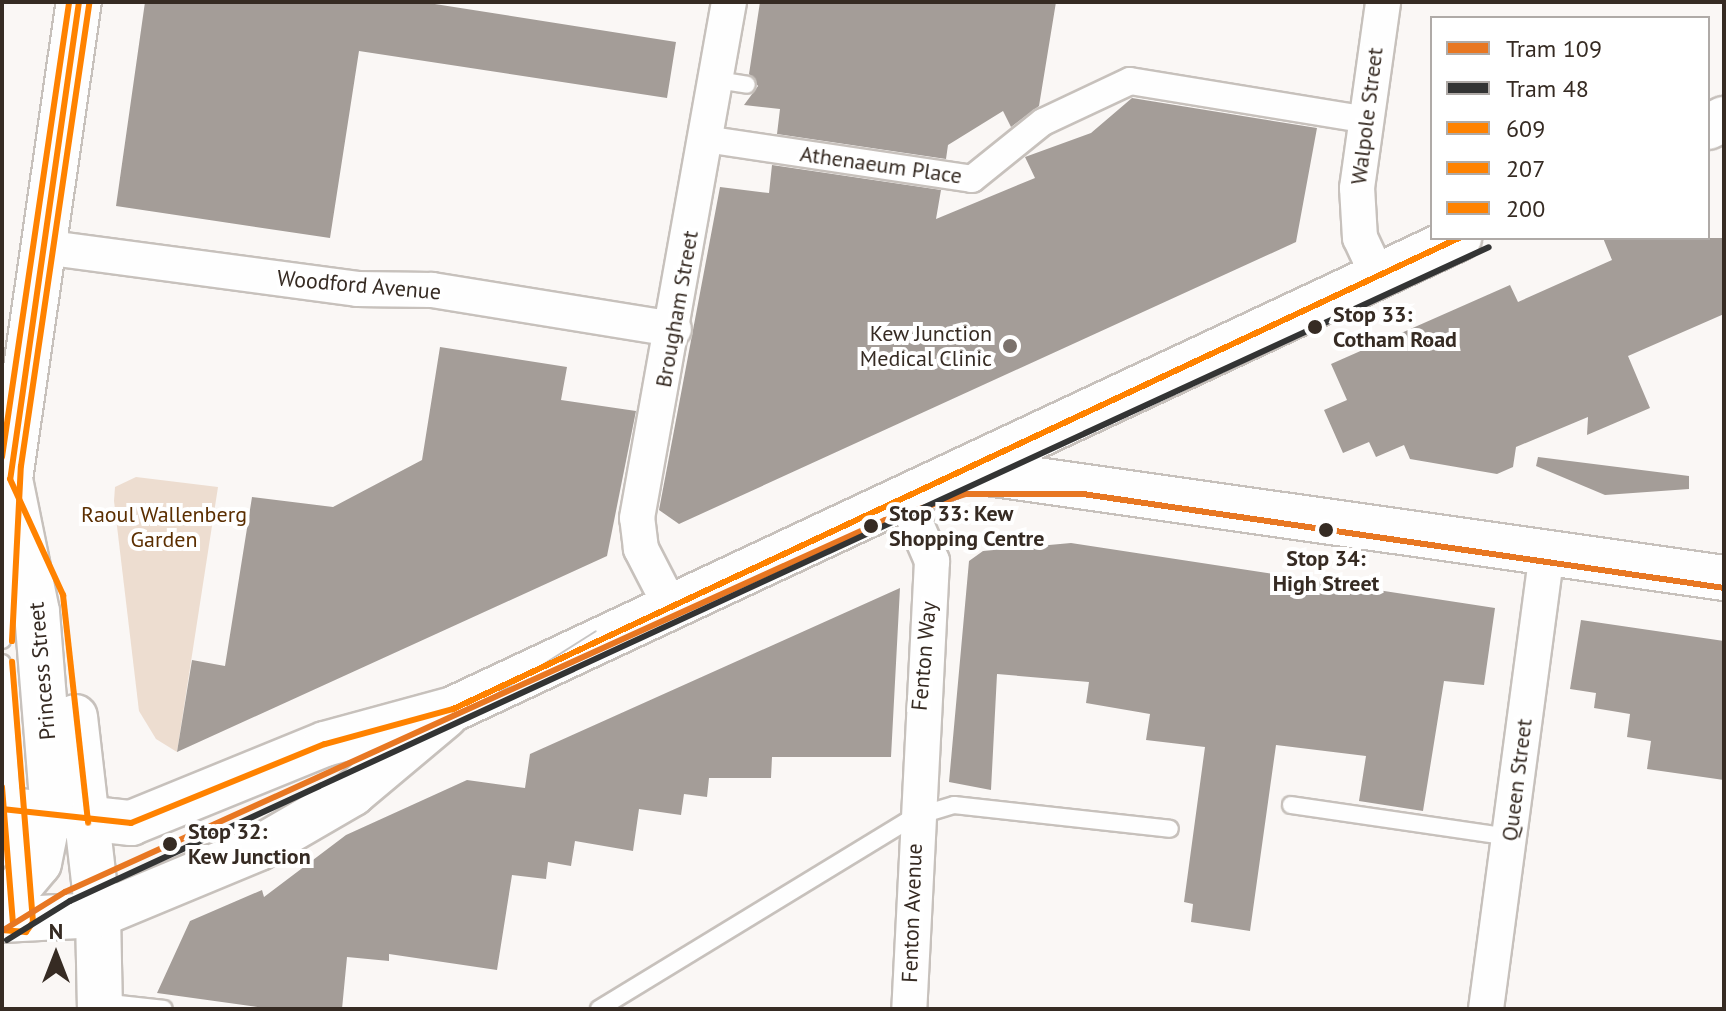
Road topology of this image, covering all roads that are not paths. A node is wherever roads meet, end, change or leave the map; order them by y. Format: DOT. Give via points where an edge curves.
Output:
graph roads {
  1 [pos="79,2"];
  2 [pos="729,2"];
  3 [pos="1383,2"];
  4 [pos="1362,119"];
  5 [pos="705,139"];
  6 [pos="1454,240"];
  7 [pos="43,247"];
  8 [pos="1377,274"];
  9 [pos="674,329"];
  10 [pos="967,470"];
  11 [pos="6,488"];
  12 [pos="905,498"];
  13 [pos="1547,551"];
  14 [pos="1724,578"];
  15 [pos="672,609"];
  16 [pos="2,640"];
  17 [pos="2,663"];
  18 [pos="453,709"];
  19 [pos="1291,805"];
  20 [pos="37,815"];
  21 [pos="914,817"];
  22 [pos="1170,829"];
  23 [pos="1510,837"];
  24 [pos="12,910"];
  25 [pos="98,915"];
  26 [pos="100,1005"];
  27 [pos="164,1009"];
  28 [pos="599,1009"];
  29 [pos="909,1009"];
  30 [pos="1486,1009"];
  1 -- 7 [label="main road"];
  2 -- 5 [label="street, Brougham Street" via="732,82"];
  3 -- 4 [label="street, Walpole Street"];
  4 -- 5 [label="street, Athenaeum Place" via="1130,81 1043,122 972,179"];
  4 -- 8 [label="street, Walpole Street" via="1360,238"];
  5 -- 9 [label="street, Brougham Street"];
  6 -- 8 [label="main road"];
  7 -- 9 [label="street, Woodford Avenue" via="357,289 432,290"];
  7 -- 11 [label="main road"];
  8 -- 10 [label="main road"];
  9 -- 15 [label="street, Brougham Street" via="636,530"];
  10 -- 12 [label="main road"];
  10 -- 13 [label="main road"];
  11 -- 16 [label="lane"];
  11 -- 20 [label="main road, Princess Street" via="63,595"];
  12 -- 15 [label="main road"];
  12 -- 21 [label="street, Fenton Way" via="932,561 917,754 922,797"];
  13 -- 14 [label="main road"];
  13 -- 23 [label="street, Queen Street"];
  15 -- 18 [label="main road"];
  17 -- 20 [label="lane"];
  18 -- 20 [label="main road" via="325,744 131,823"];
  18 -- 25 [label="main road" via="352,794 295,828"];
  19 -- 23 [label="lane"];
  20 -- 24 [label="main road" via="39,863"];
  20 -- 25 [label="main road, Princess Street"];
  21 -- 22 [label="lane" via="967,804"];
  21 -- 28 [label="lane"];
  21 -- 29 [label="street, Fenton Avenue"];
  23 -- 30 [label="street, Queen Street"];
  24 -- 25 [label="main road"];
  25 -- 26 [label="main road, Princess Street"];
  26 -- 27 [label="lane"];
}
